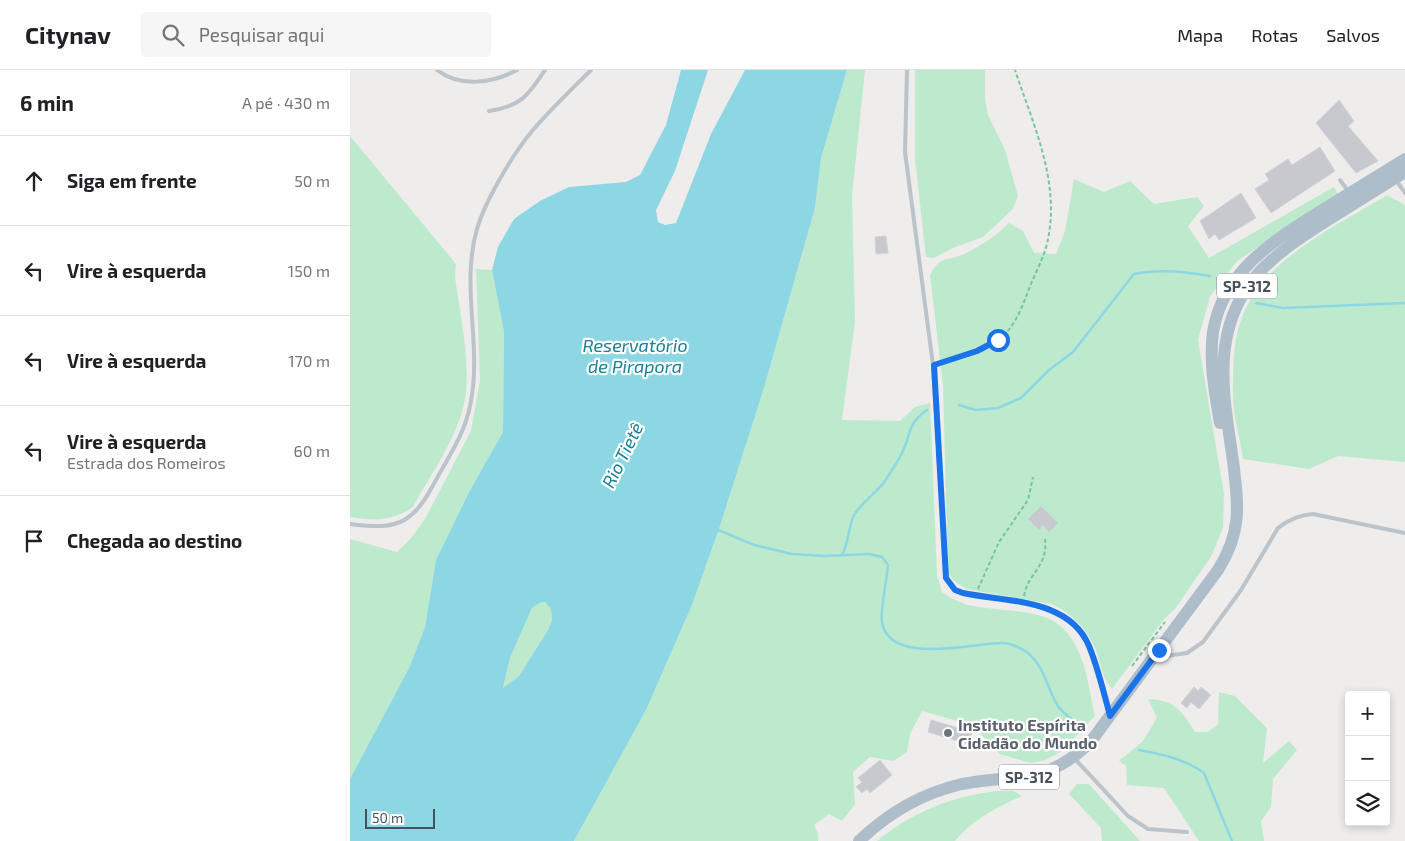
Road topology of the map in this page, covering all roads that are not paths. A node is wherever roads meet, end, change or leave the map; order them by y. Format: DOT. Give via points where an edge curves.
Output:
graph roads {
  1 [pos="437,70"];
  2 [pos="517,70"];
  3 [pos="545,70"];
  4 [pos="591,70"];
  5 [pos="907,70"];
  6 [pos="489,112"];
  7 [pos="1405,159"];
  8 [pos="1400,175"];
  9 [pos="1340,180"];
  10 [pos="1350,193"];
  11 [pos="1405,193"];
  12 [pos="1234,476"];
  13 [pos="350,524"];
  14 [pos="1405,533"];
  15 [pos="1153,658"];
  16 [pos="1110,716"];
  17 [pos="1073,757"];
  18 [pos="1187,832"];
  19 [pos="859,841"];
  1 -- 2 [label="lane" via="457,81 474,82 491,80"];
  3 -- 6 [label="lane" via="530,94 518,104"];
  4 -- 13 [label="lane" via="532,131 491,196 478,227 471,254 473,386 465,424 455,446 426,499 410,518 386,526"];
  5 -- 16 [label="lane" via="905,152 934,365 943,568 955,590 1042,607 1062,615 1089,645"];
  7 -- 10 [label="main road, SP-312"];
  8 -- 11 [label="lane"];
  8 -- 12 [label="main road, SP-312" via="1278,252 1256,274 1239,302 1227,334 1224,361"];
  9 -- 10 [label="lane"];
  10 -- 12 [label="main road, SP-312" via="1258,253 1236,278 1225,297 1214,331 1212,362 1220,423"];
  12 -- 15 [label="main road, SP-312" via="1237,525 1227,556"];
  14 -- 15 [label="lane" via="1313,514 1286,521 1278,528 1241,590 1202,642 1179,656"];
  15 -- 16 [label="main road, SP-312"];
  16 -- 17 [label="main road, SP-312" via="1092,740"];
  17 -- 18 [label="lane" via="1128,816 1141,825 1148,829"];
  17 -- 19 [label="main road, SP-312" via="1057,768 1037,775 963,784 926,795 884,820"];
}
